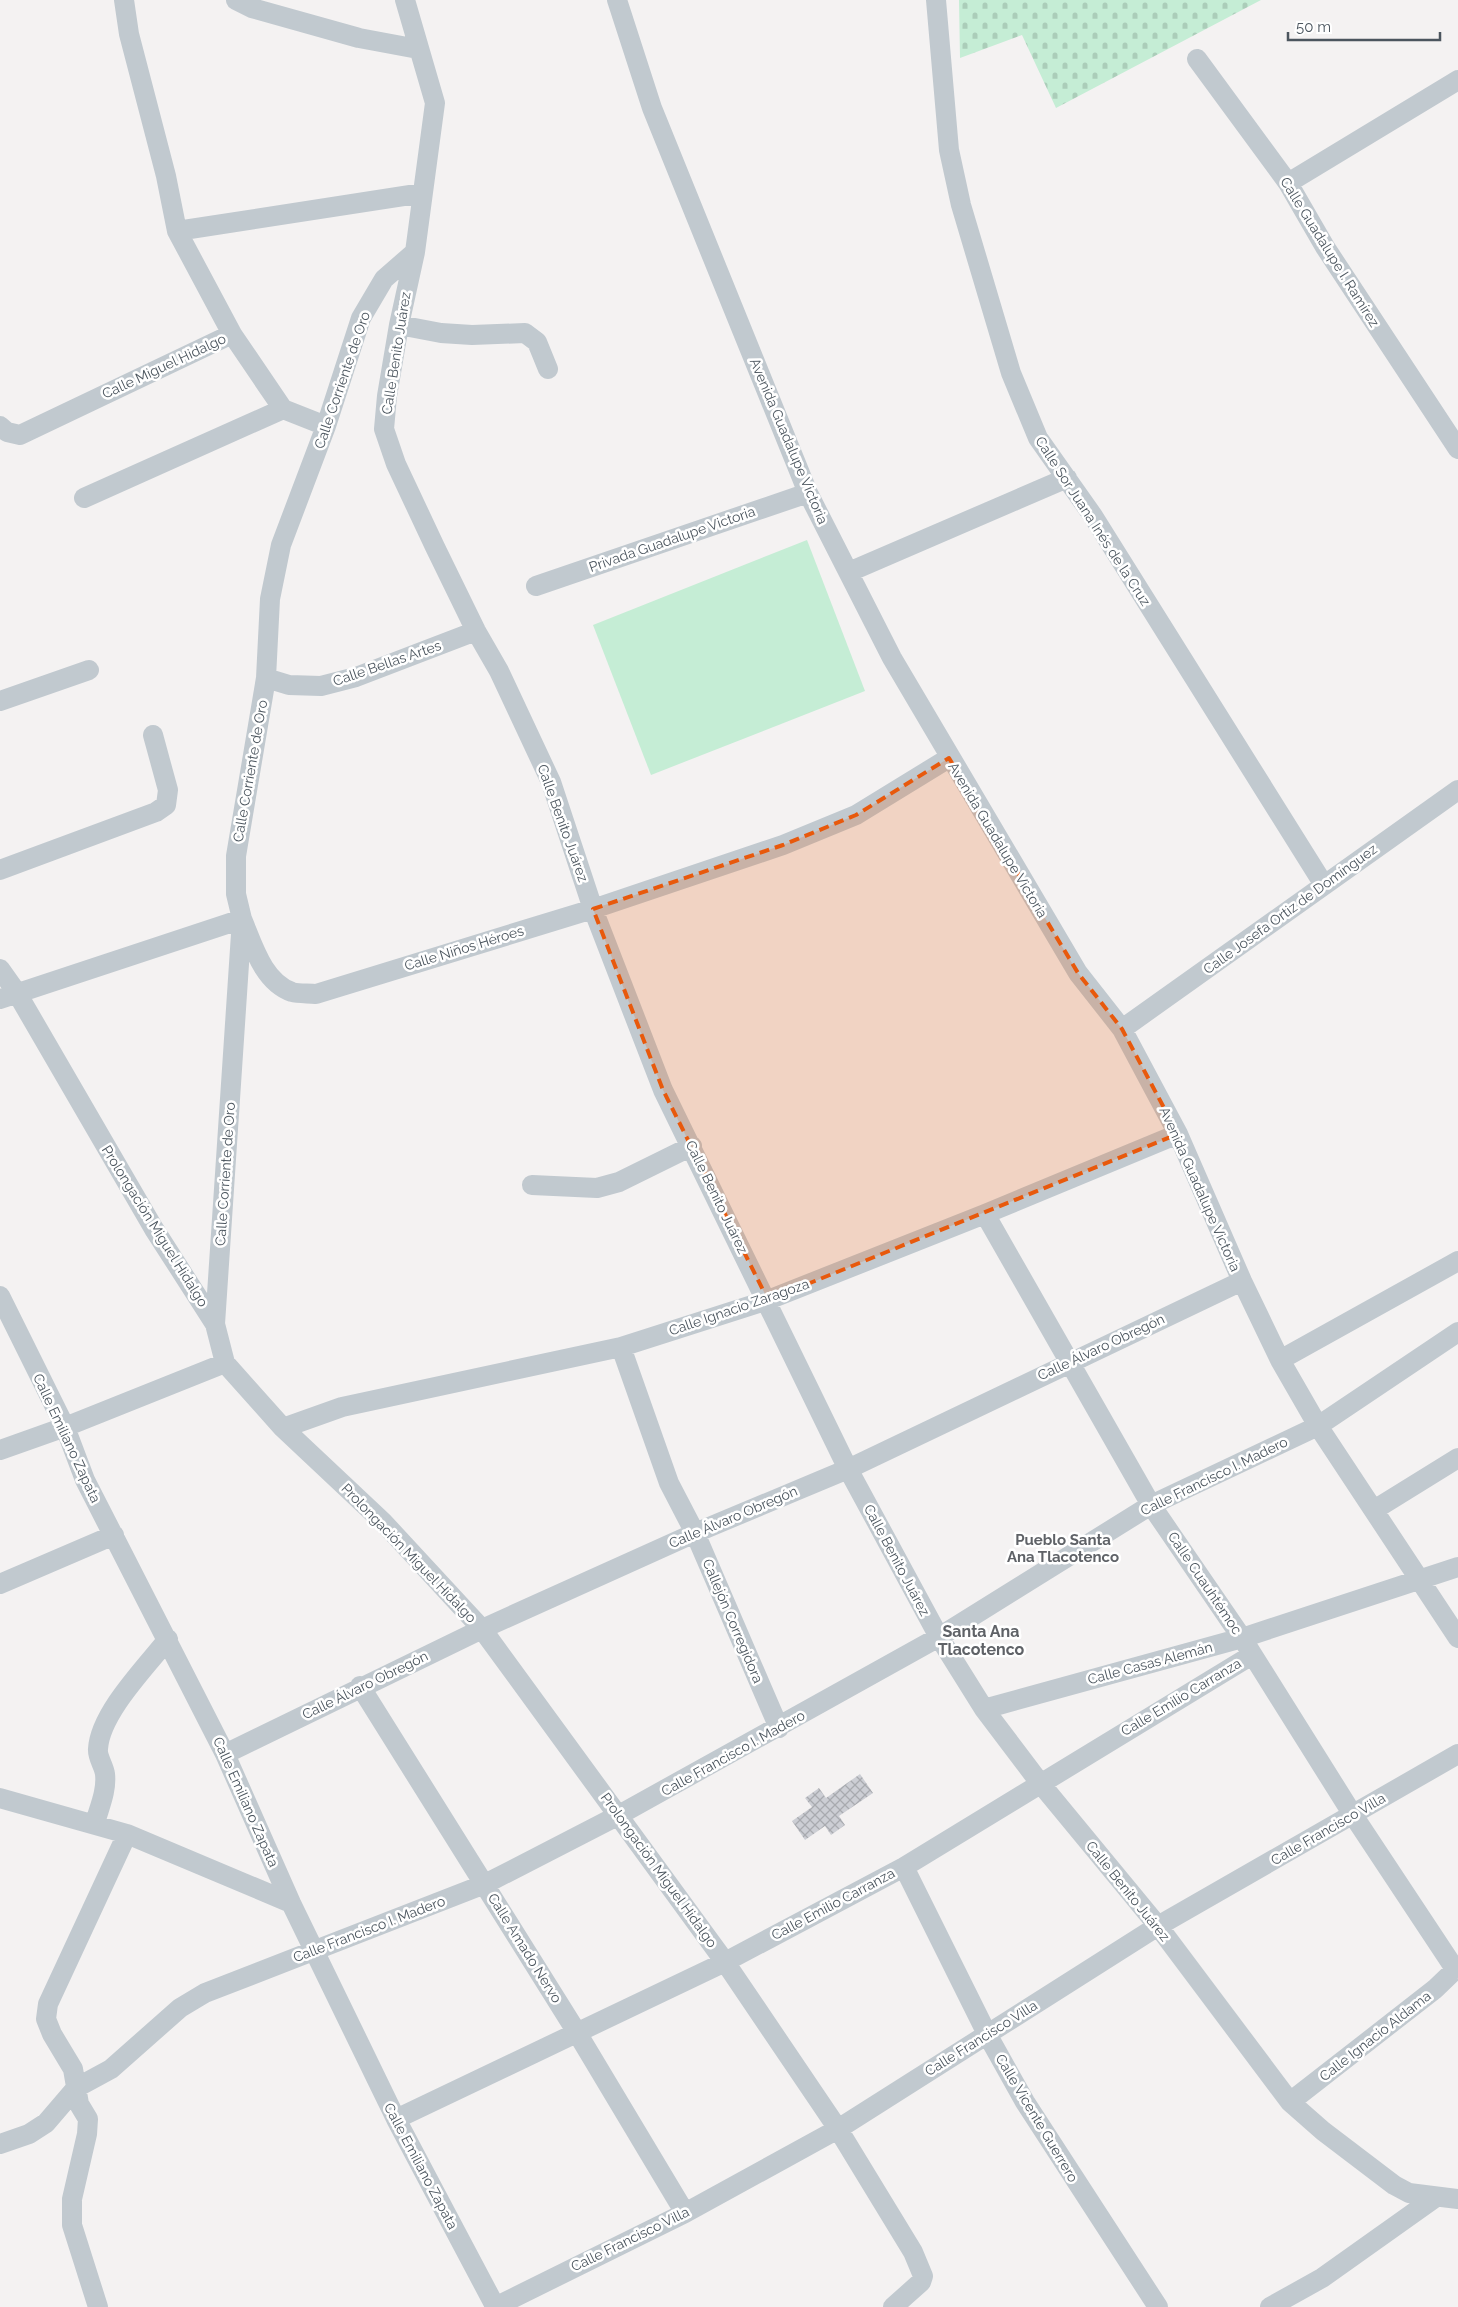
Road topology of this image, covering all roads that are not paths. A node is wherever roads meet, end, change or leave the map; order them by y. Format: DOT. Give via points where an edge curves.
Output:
graph roads {
  1 [pos="124,0"];
  2 [pos="236,0"];
  3 [pos="405,0"];
  4 [pos="617,0"];
  5 [pos="936,0"];
  6 [pos="418,49"];
  7 [pos="1197,59"];
  8 [pos="1458,80"];
  9 [pos="1288,183"];
  10 [pos="423,194"];
  11 [pos="177,231"];
  12 [pos="415,252"];
  13 [pos="399,325"];
  14 [pos="232,334"];
  15 [pos="548,369"];
  16 [pos="283,409"];
  17 [pos="0,426"];
  18 [pos="326,426"];
  19 [pos="1458,449"];
  20 [pos="1068,478"];
  21 [pos="808,493"];
  22 [pos="84,498"];
  23 [pos="849,572"];
  24 [pos="536,586"];
  25 [pos="476,631"];
  26 [pos="89,670"];
  27 [pos="266,678"];
  28 [pos="0,701"];
  29 [pos="153,735"];
  30 [pos="949,758"];
  31 [pos="1458,790"];
  32 [pos="0,870"];
  33 [pos="1324,885"];
  34 [pos="593,909"];
  35 [pos="242,919"];
  36 [pos="0,969"];
  37 [pos="8,996"];
  38 [pos="1122,1029"];
  39 [pos="1178,1134"];
  40 [pos="692,1146"];
  41 [pos="532,1186"];
  42 [pos="985,1214"];
  43 [pos="1458,1261"];
  44 [pos="1242,1281"];
  45 [pos="0,1296"];
  46 [pos="768,1300"];
  47 [pos="215,1324"];
  48 [pos="1458,1332"];
  49 [pos="621,1347"];
  50 [pos="1280,1360"];
  51 [pos="225,1363"];
  52 [pos="1068,1363"];
  53 [pos="1318,1426"];
  54 [pos="64,1427"];
  55 [pos="283,1428"];
  56 [pos="0,1450"];
  57 [pos="1458,1458"];
  58 [pos="848,1469"];
  59 [pos="1151,1504"];
  60 [pos="1374,1510"];
  61 [pos="695,1533"];
  62 [pos="114,1535"];
  63 [pos="1458,1567"];
  64 [pos="1420,1580"];
  65 [pos="0,1584"];
  66 [pos="482,1629"];
  67 [pos="939,1637"];
  68 [pos="1458,1638"];
  69 [pos="168,1639"];
  70 [pos="1247,1646"];
  71 [pos="360,1686"];
  72 [pos="984,1709"];
  73 [pos="780,1728"];
  74 [pos="225,1754"];
  75 [pos="1458,1754"];
  76 [pos="1040,1783"];
  77 [pos="0,1798"];
  78 [pos="619,1815"];
  79 [pos="1353,1815"];
  80 [pos="95,1824"];
  81 [pos="127,1834"];
  82 [pos="904,1867"];
  83 [pos="485,1884"];
  84 [pos="291,1903"];
  85 [pos="1158,1926"];
  86 [pos="315,1951"];
  87 [pos="725,1962"];
  88 [pos="1457,1968"];
  89 [pos="576,2031"];
  90 [pos="987,2034"];
  91 [pos="76,2088"];
  92 [pos="1290,2102"];
  93 [pos="396,2119"];
  94 [pos="838,2129"];
  95 [pos="0,2144"];
  96 [pos="1436,2197"];
  97 [pos="1458,2199"];
  98 [pos="685,2213"];
  99 [pos="98,2307"];
  100 [pos="495,2307"];
  101 [pos="893,2307"];
  102 [pos="1158,2307"];
  103 [pos="1270,2307"];
  1 -- 11 [label="street" via="129,34"];
  2 -- 6 [label="street" via="252,8 359,38"];
  3 -- 6 [label="street, Calle Benito Juárez"];
  4 -- 21 [label="street, Avenida Guadalupe Victoria" via="652,108"];
  5 -- 20 [label="street, Calle Sor Juana Inés de la Cruz" via="949,150 961,205 1011,373 1038,438"];
  6 -- 10 [label="street, Calle Benito Juárez" via="435,103"];
  7 -- 9 [label="street, Calle Guadalupe I. Ramírez"];
  8 -- 9 [label="street"];
  9 -- 19 [label="street, Calle Guadalupe I. Ramírez" via="1325,247"];
  10 -- 11 [label="street"];
  10 -- 12 [label="street, Calle Benito Juárez"];
  11 -- 14 [label="street"];
  12 -- 13 [label="street, Calle Benito Juárez"];
  12 -- 18 [label="street, Calle Corriente de Oro" via="384,279 361,318"];
  13 -- 15 [label="street" via="464,335 525,333 537,342"];
  13 -- 25 [label="street, Calle Benito Juárez" via="384,430 396,464"];
  14 -- 16 [label="street, Calle Miguel Hidalgo"];
  14 -- 17 [label="street, Calle Miguel Hidalgo" via="20,435 7,432"];
  16 -- 18 [label="street"];
  16 -- 22 [label="street"];
  18 -- 27 [label="street, Calle Corriente de Oro" via="281,545 270,599"];
  20 -- 23 [label="street"];
  20 -- 33 [label="street, Calle Sor Juana Inés de la Cruz"];
  21 -- 23 [label="street, Avenida Guadalupe Victoria"];
  21 -- 24 [label="street, Privada Guadalupe Victoria"];
  23 -- 30 [label="street, Avenida Guadalupe Victoria" via="892,658"];
  25 -- 27 [label="street, Calle Bellas Artes" via="356,677 321,686 289,685"];
  25 -- 34 [label="street, Calle Benito Juárez" via="499,671 551,782"];
  26 -- 28 [label="street"];
  27 -- 35 [label="street, Calle Corriente de Oro" via="236,856 236,894"];
  29 -- 32 [label="street" via="168,790 166,805 156,812"];
  30 -- 34 [label="street, Calle Niños Héroes" via="847,818 783,845"];
  30 -- 38 [label="street, Avenida Guadalupe Victoria" via="1078,973"];
  31 -- 33 [label="street, Calle Josefa Ortiz de Domínguez"];
  33 -- 38 [label="street, Calle Josefa Ortiz de Domínguez"];
  34 -- 35 [label="street, Calle Niños Héroes" via="316,994 292,992 272,979 259,959"];
  34 -- 40 [label="street, Calle Benito Juárez" via="663,1090"];
  35 -- 37 [label="street"];
  35 -- 47 [label="street, Calle Corriente de Oro"];
  36 -- 37 [label="street, Prolongación Miguel Hidalgo"];
  37 -- 47 [label="street, Prolongación Miguel Hidalgo"];
  38 -- 39 [label="street, Avenida Guadalupe Victoria"];
  39 -- 42 [label="street, Calle Ignacio Zaragoza"];
  39 -- 44 [label="street, Avenida Guadalupe Victoria"];
  40 -- 41 [label="street" via="619,1182 597,1188"];
  40 -- 46 [label="street, Calle Benito Juárez"];
  42 -- 46 [label="street, Calle Ignacio Zaragoza"];
  42 -- 52 [label="street, Calle Cuauhtémoc"];
  43 -- 50 [label="street"];
  44 -- 50 [label="street, Avenida Guadalupe Victoria"];
  44 -- 52 [label="street, Calle Álvaro Obregón"];
  45 -- 54 [label="street, Calle Emiliano Zapata"];
  46 -- 49 [label="street, Calle Ignacio Zaragoza"];
  46 -- 58 [label="street, Calle Benito Juárez"];
  47 -- 51 [label="street, Prolongación Miguel Hidalgo"];
  48 -- 53 [label="street, Calle Francisco I. Madero"];
  49 -- 55 [label="street, Calle Ignacio Zaragoza" via="342,1408"];
  49 -- 61 [label="street, Callejón Corregidora" via="669,1482"];
  50 -- 53 [label="street, Avenida Guadalupe Victoria"];
  51 -- 54 [label="street"];
  51 -- 55 [label="street, Prolongación Miguel Hidalgo"];
  52 -- 58 [label="street, Calle Álvaro Obregón"];
  52 -- 59 [label="street, Calle Cuauhtémoc"];
  53 -- 59 [label="street, Calle Francisco I. Madero"];
  53 -- 60 [label="street, Avenida Guadalupe Victoria"];
  54 -- 56 [label="street"];
  54 -- 62 [label="street, Calle Emiliano Zapata" via="85,1480"];
  55 -- 66 [label="street, Prolongación Miguel Hidalgo" via="383,1522"];
  57 -- 60 [label="street"];
  58 -- 61 [label="street, Calle Álvaro Obregón"];
  58 -- 67 [label="street, Calle Benito Juárez"];
  59 -- 67 [label="street, Calle Francisco I. Madero"];
  59 -- 70 [label="street, Calle Cuauhtémoc"];
  60 -- 64 [label="street, Avenida Guadalupe Victoria"];
  61 -- 66 [label="street, Calle Álvaro Obregón"];
  61 -- 73 [label="street, Callejón Corregidora"];
  62 -- 65 [label="street"];
  62 -- 69 [label="street, Calle Emiliano Zapata"];
  63 -- 64 [label="street, Calle Casas Alemán"];
  64 -- 68 [label="street, Avenida Guadalupe Victoria"];
  64 -- 70 [label="street, Calle Casas Alemán"];
  66 -- 71 [label="street, Calle Álvaro Obregón"];
  66 -- 78 [label="street, Prolongación Miguel Hidalgo"];
  67 -- 72 [label="street, Calle Benito Juárez"];
  67 -- 73 [label="street, Calle Francisco I. Madero"];
  69 -- 74 [label="street, Calle Emiliano Zapata"];
  69 -- 80 [label="street" via="114,1709 102,1730 98,1750 105,1775 104,1794"];
  70 -- 72 [label="street, Calle Casas Alemán"];
  70 -- 76 [label="street, Calle Emilio Carranza"];
  70 -- 79 [label="street, Calle Cuauhtémoc"];
  71 -- 74 [label="street, Calle Álvaro Obregón"];
  71 -- 83 [label="street, Calle Amado Nervo"];
  72 -- 76 [label="street, Calle Benito Juárez"];
  73 -- 78 [label="street, Calle Francisco I. Madero"];
  74 -- 84 [label="street, Calle Emiliano Zapata"];
  75 -- 79 [label="street, Calle Francisco Villa"];
  76 -- 82 [label="street, Calle Emilio Carranza"];
  76 -- 85 [label="street, Calle Benito Juárez"];
  77 -- 80 [label="street"];
  78 -- 83 [label="street, Calle Francisco I. Madero"];
  78 -- 87 [label="street, Prolongación Miguel Hidalgo"];
  79 -- 85 [label="street, Calle Francisco Villa"];
  79 -- 88 [label="street, Calle Cuauhtémoc"];
  80 -- 81 [label="street"];
  81 -- 84 [label="street"];
  81 -- 91 [label="street" via="48,2004 46,2019 73,2069"];
  82 -- 87 [label="street, Calle Emilio Carranza"];
  82 -- 90 [label="street, Calle Vicente Guerrero"];
  83 -- 86 [label="street, Calle Francisco I. Madero"];
  83 -- 89 [label="street, Calle Amado Nervo"];
  84 -- 86 [label="street, Calle Emiliano Zapata"];
  85 -- 90 [label="street, Calle Francisco Villa"];
  85 -- 92 [label="street, Calle Benito Juárez"];
  86 -- 91 [label="street, Calle Francisco I. Madero" via="197,1998 180,2008 111,2069"];
  86 -- 93 [label="street, Calle Emiliano Zapata"];
  87 -- 89 [label="street, Calle Emilio Carranza"];
  87 -- 94 [label="street, Prolongación Miguel Hidalgo"];
  88 -- 92 [label="street, Calle Ignacio Aldama" via="1435,1989"];
  89 -- 93 [label="street, Calle Emilio Carranza"];
  89 -- 98 [label="street, Calle Amado Nervo"];
  90 -- 94 [label="street, Calle Francisco Villa"];
  90 -- 102 [label="street, Calle Vicente Guerrero" via="1025,2102"];
  91 -- 95 [label="street, Calle Francisco I. Madero" via="46,2123 29,2134"];
  91 -- 99 [label="street" via="78,2104 88,2119 72,2199 72,2225"];
  92 -- 96 [label="street, Calle Benito Juárez" via="1394,2185 1409,2193"];
  93 -- 100 [label="street, Calle Emiliano Zapata"];
  94 -- 98 [label="street, Calle Francisco Villa"];
  94 -- 101 [label="street, Prolongación Miguel Hidalgo" via="913,2252 923,2276 921,2282"];
  96 -- 97 [label="street, Calle Benito Juárez"];
  96 -- 103 [label="street" via="1322,2278"];
  98 -- 100 [label="street, Calle Francisco Villa"];
}
